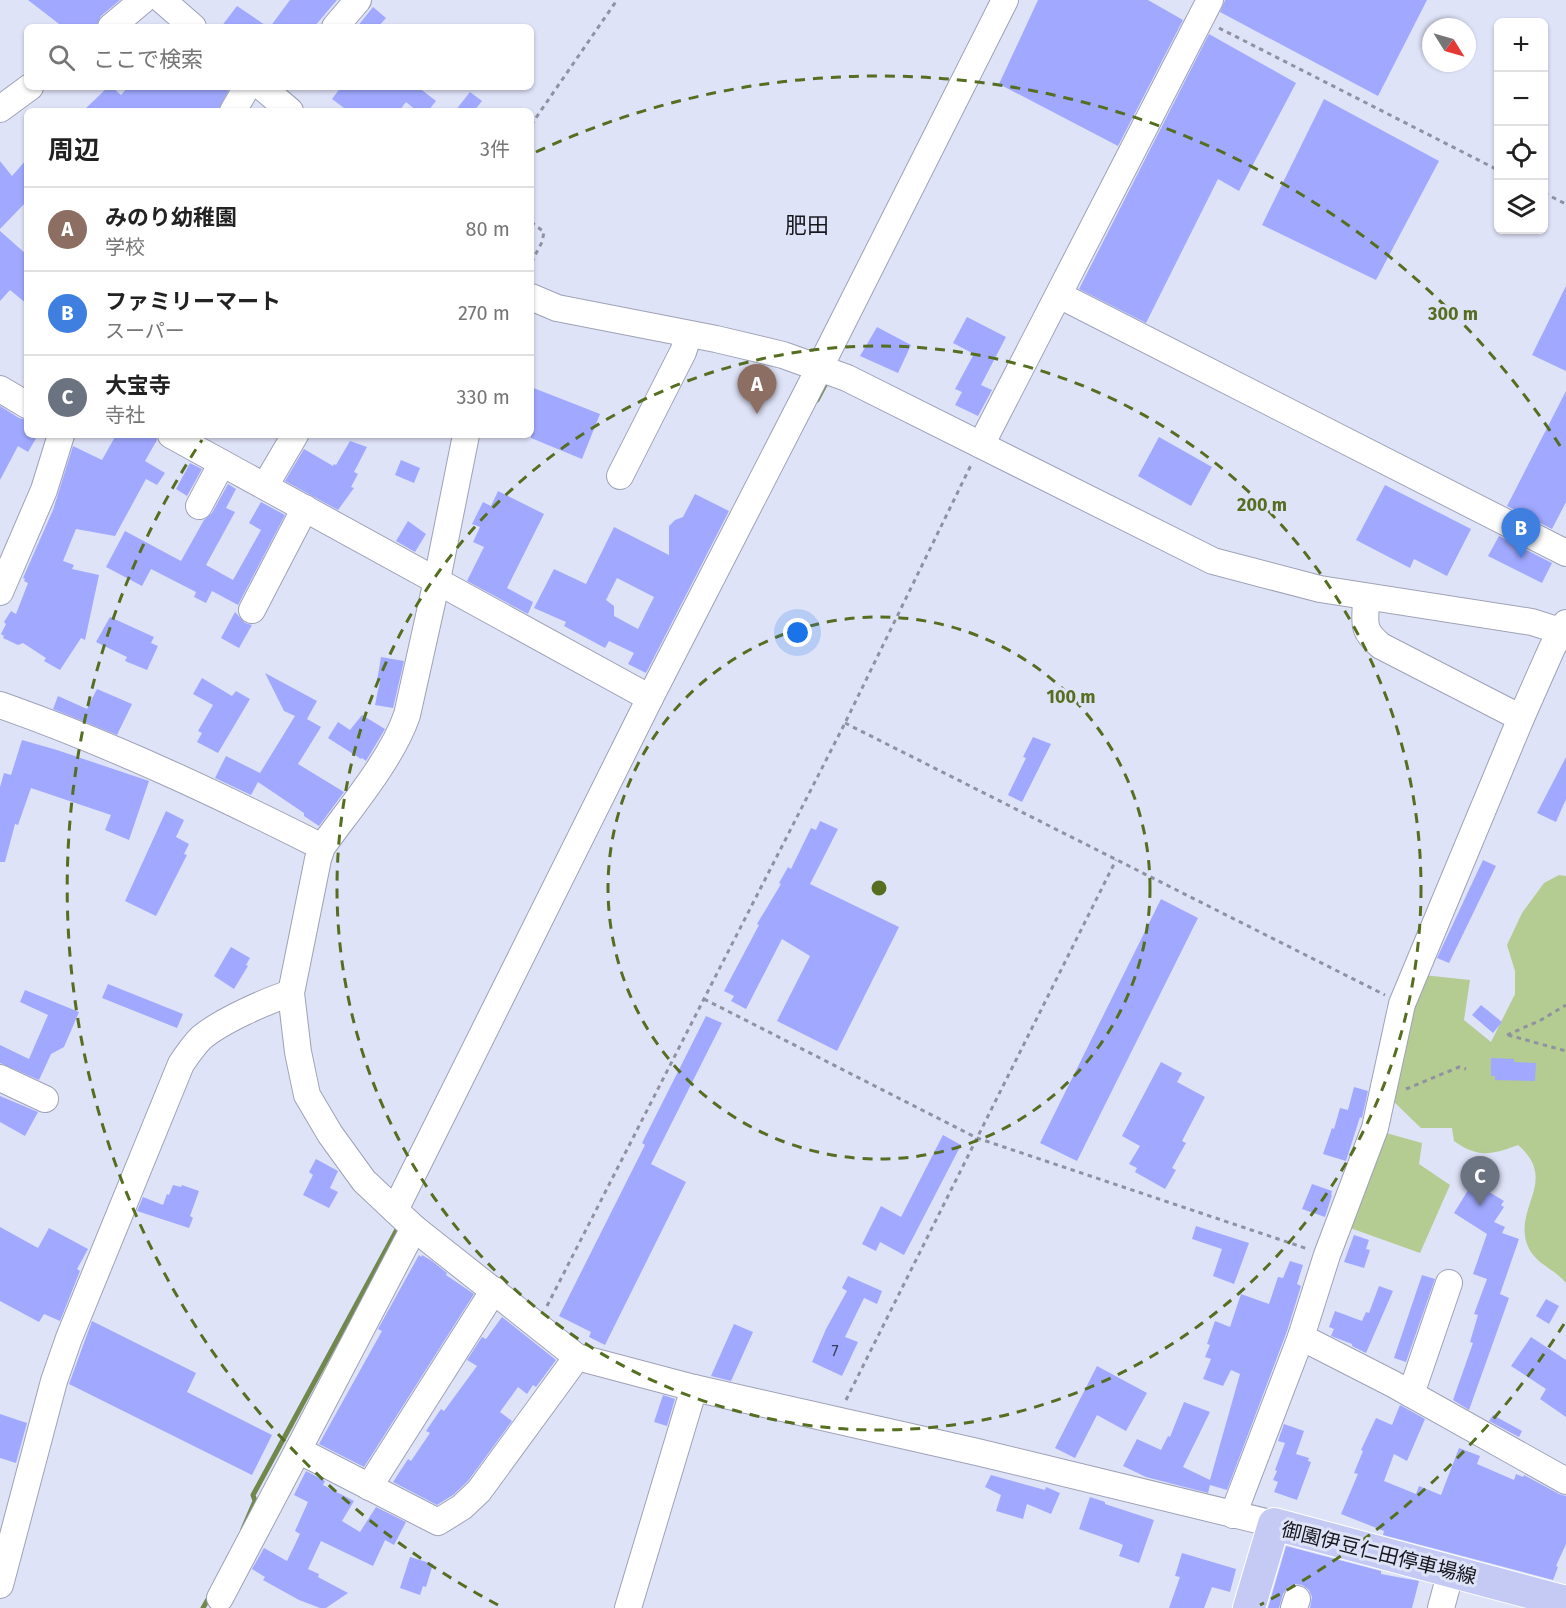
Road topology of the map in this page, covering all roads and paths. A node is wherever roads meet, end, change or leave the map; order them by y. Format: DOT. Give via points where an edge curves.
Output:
graph roads {
  1 [pos="143,0"];
  2 [pos="162,0"];
  3 [pos="358,0"];
  4 [pos="617,0"];
  5 [pos="1005,0"];
  6 [pos="1205,9"];
  7 [pos="115,24"];
  8 [pos="190,24"];
  9 [pos="338,24"];
  10 [pos="26,90"];
  11 [pos="246,90"];
  12 [pos="235,108"];
  13 [pos="0,109"];
  14 [pos="534,121"];
  15 [pos="1494,168"];
  16 [pos="1548,195"];
  17 [pos="1566,204"];
  18 [pos="534,224"];
  19 [pos="534,257"];
  20 [pos="1059,295"];
  21 [pos="534,298"];
  22 [pos="689,334"];
  23 [pos="829,371"];
  24 [pos="0,389"];
  25 [pos="24,403"];
  26 [pos="60,438"];
  27 [pos="176,438"];
  28 [pos="293,438"];
  29 [pos="465,438"];
  30 [pos="981,445"];
  31 [pos="222,463"];
  32 [pos="620,476"];
  33 [pos="266,486"];
  34 [pos="199,506"];
  35 [pos="305,508"];
  36 [pos="1566,553"];
  37 [pos="437,580"];
  38 [pos="0,592"];
  39 [pos="1366,597"];
  40 [pos="252,610"];
  41 [pos="1564,629"];
  42 [pos="650,698"];
  43 [pos="0,705"];
  44 [pos="1521,717"];
  45 [pos="845,723"];
  46 [pos="322,847"];
  47 [pos="1116,860"];
  48 [pos="291,993"];
  49 [pos="704,999"];
  50 [pos="1402,1004"];
  51 [pos="1566,1005"];
  52 [pos="1566,1051"];
  53 [pos="1466,1069"];
  54 [pos="0,1078"];
  55 [pos="1382,1095"];
  56 [pos="45,1099"];
  57 [pos="976,1138"];
  58 [pos="396,1210"];
  59 [pos="414,1228"];
  60 [pos="1327,1255"];
  61 [pos="494,1290"];
  62 [pos="1455,1292"];
  63 [pos="538,1324"];
  64 [pos="1300,1336"];
  65 [pos="577,1357"];
  66 [pos="694,1388"];
  67 [pos="1418,1398"];
  68 [pos="836,1420"];
  69 [pos="298,1450"];
  70 [pos="1566,1481"];
  71 [pos="369,1486"];
  72 [pos="1233,1515"];
  73 [pos="1274,1524"];
  74 [pos="2,1569"];
  75 [pos="1451,1571"];
  76 [pos="220,1598"];
  77 [pos="1527,1600"];
  78 [pos="1566,1602"];
  79 [pos="627,1608"];
  80 [pos="1249,1608"];
  81 [pos="1441,1608"];
  1 -- 7 [label="street"];
  2 -- 8 [label="street"];
  3 -- 9 [label="street"];
  4 -- 14 [label="path"];
  5 -- 23 [label="street"];
  6 -- 15 [label="path"];
  6 -- 20 [label="street"];
  10 -- 13 [label="street"];
  11 -- 12 [label="street"];
  16 -- 17 [label="path"];
  18 -- 19 [label="path" via="544,232"];
  20 -- 30 [label="street"];
  20 -- 36 [label="street"];
  21 -- 22 [label="street" via="557,308"];
  22 -- 23 [label="street" via="783,355"];
  22 -- 32 [label="street"];
  23 -- 30 [label="street"];
  23 -- 42 [label="street"];
  24 -- 25 [label="street"];
  26 -- 38 [label="street" via="44,490"];
  27 -- 31 [label="street"];
  28 -- 33 [label="street"];
  29 -- 37 [label="street"];
  30 -- 39 [label="street" via="1213,561"];
  30 -- 45 [label="path"];
  31 -- 33 [label="street"];
  31 -- 34 [label="street"];
  33 -- 35 [label="street"];
  35 -- 37 [label="street"];
  35 -- 40 [label="street"];
  37 -- 42 [label="street"];
  37 -- 46 [label="street" via="402,730"];
  39 -- 41 [label="street"];
  39 -- 44 [label="street" via="1368,636"];
  41 -- 44 [label="street"];
  42 -- 58 [label="street"];
  43 -- 46 [label="street" via="102,743 211,791"];
  44 -- 50 [label="street"];
  45 -- 47 [label="path"];
  45 -- 49 [label="path"];
  46 -- 48 [label="street"];
  47 -- 50 [label="path"];
  47 -- 57 [label="path"];
  48 -- 58 [label="street" via="307,1095 364,1181"];
  48 -- 74 [label="street" via="269,1000 210,1031 189,1050 181,1065 69,1338"];
  49 -- 57 [label="path"];
  49 -- 63 [label="path"];
  50 -- 55 [label="street"];
  51 -- 52 [label="path" via="1507,1035"];
  53 -- 55 [label="path" via="1459,1067 1389,1096"];
  54 -- 56 [label="street"];
  55 -- 60 [label="street" via="1375,1128"];
  57 -- 60 [label="path"];
  57 -- 68 [label="path"];
  58 -- 59 [label="street"];
  59 -- 61 [label="street"];
  59 -- 69 [label="street"];
  60 -- 64 [label="street"];
  61 -- 63 [label="street"];
  61 -- 71 [label="street"];
  62 -- 67 [label="street"];
  63 -- 65 [label="street"];
  64 -- 67 [label="street"];
  64 -- 72 [label="street"];
  65 -- 66 [label="street"];
  65 -- 71 [label="street" via="478,1491 438,1522"];
  66 -- 68 [label="street"];
  66 -- 79 [label="street"];
  67 -- 70 [label="street"];
  68 -- 72 [label="street"];
  69 -- 71 [label="street"];
  69 -- 76 [label="street"];
  72 -- 73 [label="street"];
  73 -- 75 [label="main road, 御園伊豆仁田停車場線"];
  73 -- 80 [label="main road, 御園伊豆仁田停車場線"];
  75 -- 77 [label="main road, 御園伊豆仁田停車場線"];
  75 -- 81 [label="street"];
  77 -- 78 [label="main road, 御園伊豆仁田停車場線"];
}
